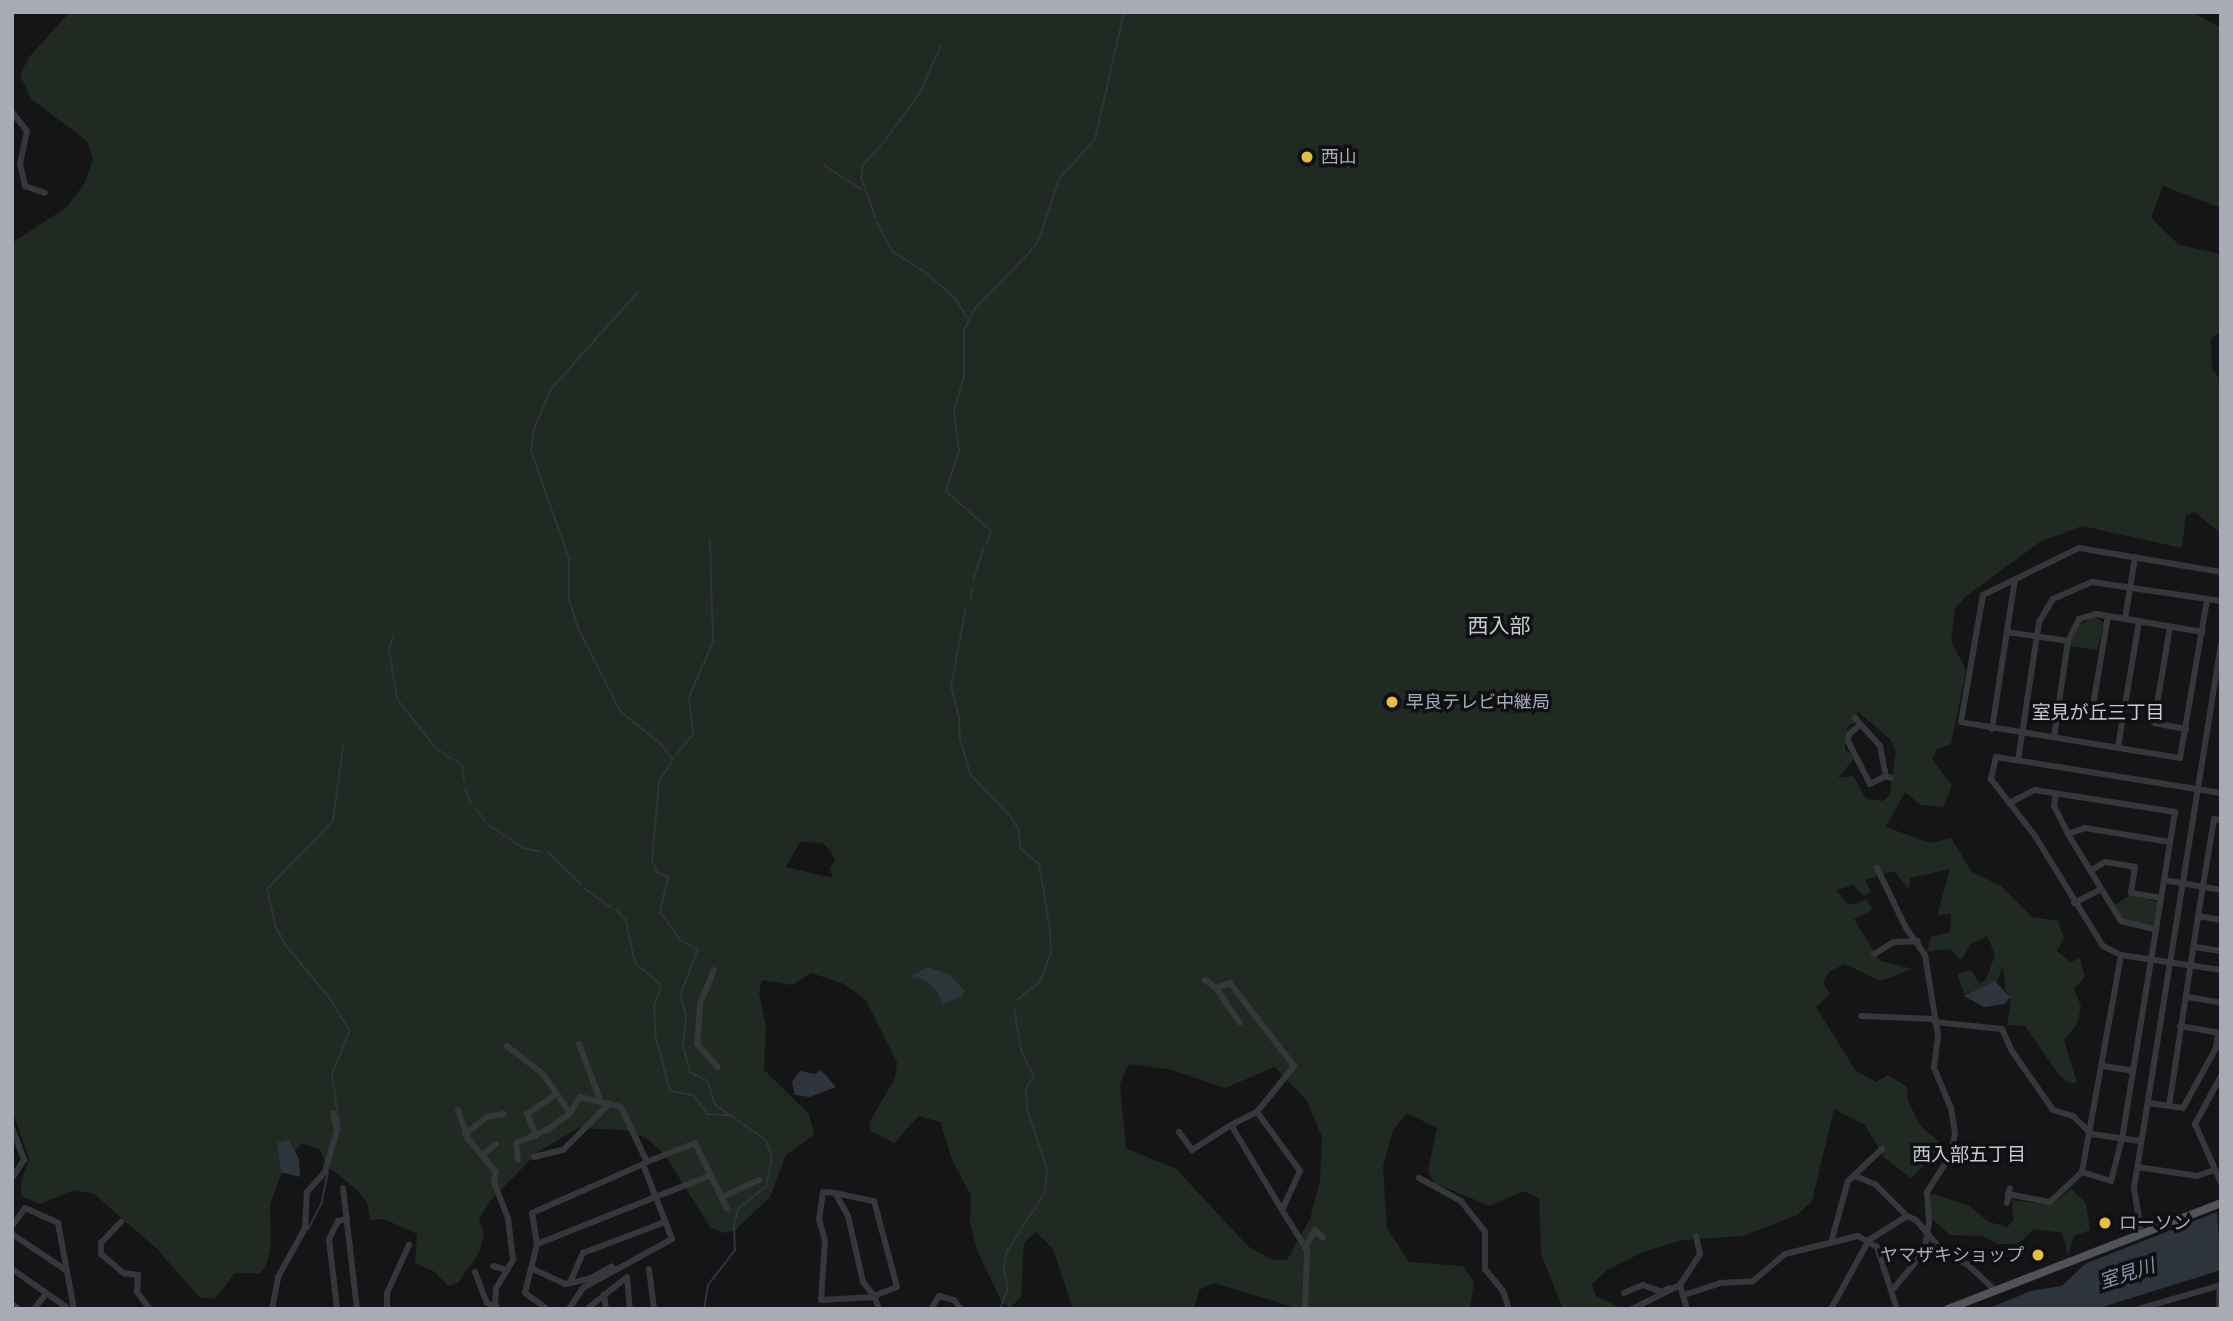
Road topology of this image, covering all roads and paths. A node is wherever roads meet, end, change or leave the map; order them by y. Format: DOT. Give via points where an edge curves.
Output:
graph roads {
  1 [pos="12,112"];
  2 [pos="45,193"];
  3 [pos="2135,557"];
  4 [pos="2221,572"];
  5 [pos="2015,579"];
  6 [pos="2131,587"];
  7 [pos="2207,600"];
  8 [pos="2221,601"];
  9 [pos="2108,616"];
  10 [pos="2125,619"];
  11 [pos="2139,621"];
  12 [pos="2170,626"];
  13 [pos="2007,632"];
  14 [pos="2202,632"];
  15 [pos="2037,637"];
  16 [pos="2068,641"];
  17 [pos="2221,644"];
  18 [pos="2212,697"];
  19 [pos="2221,698"];
  20 [pos="2059,708"];
  21 [pos="1855,718"];
  22 [pos="1860,726"];
  23 [pos="1992,729"];
  24 [pos="2186,729"];
  25 [pos="2022,733"];
  26 [pos="2054,737"];
  27 [pos="2118,747"];
  28 [pos="2018,760"];
  29 [pos="2198,789"];
  30 [pos="2221,793"];
  31 [pos="2056,794"];
  32 [pos="2009,803"];
  33 [pos="2221,820"];
  34 [pos="2068,834"];
  35 [pos="2170,842"];
  36 [pos="1877,867"];
  37 [pos="2090,872"];
  38 [pos="2164,880"];
  39 [pos="2183,883"];
  40 [pos="2203,887"];
  41 [pos="2101,889"];
  42 [pos="2221,890"];
  43 [pos="2161,898"];
  44 [pos="2074,904"];
  45 [pos="2198,916"];
  46 [pos="2221,920"];
  47 [pos="2156,930"];
  48 [pos="1918,941"];
  49 [pos="2195,947"];
  50 [pos="2221,951"];
  51 [pos="1874,954"];
  52 [pos="2121,955"];
  53 [pos="2151,959"];
  54 [pos="2170,962"];
  55 [pos="2192,966"];
  56 [pos="714,970"];
  57 [pos="2221,970"];
  58 [pos="1205,980"];
  59 [pos="1216,988"];
  60 [pos="2188,997"];
  61 [pos="2221,1003"];
  62 [pos="1861,1016"];
  63 [pos="1935,1021"];
  64 [pos="1240,1023"];
  65 [pos="2180,1026"];
  66 [pos="2220,1033"];
  67 [pos="579,1044"];
  68 [pos="507,1046"];
  69 [pos="2103,1066"];
  70 [pos="718,1067"];
  71 [pos="2133,1071"];
  72 [pos="2221,1076"];
  73 [pos="555,1095"];
  74 [pos="2148,1102"];
  75 [pos="605,1103"];
  76 [pos="2169,1106"];
  77 [pos="458,1110"];
  78 [pos="1257,1112"];
  79 [pos="333,1113"];
  80 [pos="570,1113"];
  81 [pos="504,1114"];
  82 [pos="1231,1125"];
  83 [pos="12,1128"];
  84 [pos="1180,1132"];
  85 [pos="466,1134"];
  86 [pos="2091,1134"];
  87 [pos="536,1136"];
  88 [pos="2122,1138"];
  89 [pos="2141,1141"];
  90 [pos="496,1144"];
  91 [pos="1882,1149"];
  92 [pos="482,1155"];
  93 [pos="534,1157"];
  94 [pos="518,1160"];
  95 [pos="645,1163"];
  96 [pos="2137,1167"];
  97 [pos="2214,1170"];
  98 [pos="2082,1172"];
  99 [pos="711,1175"];
  100 [pos="1855,1176"];
  101 [pos="12,1178"];
  102 [pos="1419,1178"];
  103 [pos="759,1180"];
  104 [pos="2221,1182"];
  105 [pos="343,1188"];
  106 [pos="835,1193"];
  107 [pos="656,1197"];
  108 [pos="722,1197"];
  109 [pos="2007,1203"];
  110 [pos="2221,1203"];
  111 [pos="727,1209"];
  112 [pos="1282,1210"];
  113 [pos="1907,1216"];
  114 [pos="347,1219"];
  115 [pos="121,1222"];
  116 [pos="665,1222"];
  117 [pos="12,1226"];
  118 [pos="2141,1232"];
  119 [pos="12,1234"];
  120 [pos="1927,1234"];
  121 [pos="1696,1236"];
  122 [pos="1323,1238"];
  123 [pos="1832,1239"];
  124 [pos="1869,1240"];
  125 [pos="537,1244"];
  126 [pos="409,1245"];
  127 [pos="1306,1248"];
  128 [pos="493,1266"];
  129 [pos="612,1266"];
  130 [pos="12,1269"];
  131 [pos="533,1269"];
  132 [pos="649,1269"];
  133 [pos="507,1270"];
  134 [pos="67,1271"];
  135 [pos="475,1272"];
  136 [pos="571,1280"];
  137 [pos="1680,1283"];
  138 [pos="2220,1285"];
  139 [pos="1894,1288"];
  140 [pos="1995,1290"];
  141 [pos="1624,1293"];
  142 [pos="46,1294"];
  143 [pos="604,1295"];
  144 [pos="1684,1295"];
  145 [pos="874,1296"];
  146 [pos="12,1304"];
  147 [pos="496,1307"];
  148 [pos="19,1309"];
  149 [pos="34,1309"];
  150 [pos="72,1309"];
  151 [pos="150,1309"];
  152 [pos="272,1309"];
  153 [pos="337,1309"];
  154 [pos="357,1309"];
  155 [pos="387,1309"];
  156 [pos="547,1309"];
  157 [pos="569,1309"];
  158 [pos="587,1309"];
  159 [pos="606,1309"];
  160 [pos="629,1309"];
  161 [pos="654,1309"];
  162 [pos="879,1309"];
  163 [pos="931,1309"];
  164 [pos="961,1309"];
  165 [pos="1305,1309"];
  166 [pos="1509,1309"];
  167 [pos="1632,1309"];
  168 [pos="1687,1309"];
  169 [pos="1831,1309"];
  170 [pos="1897,1309"];
  171 [pos="1948,1309"];
  172 [pos="2139,1309"];
  173 [pos="2219,1309"];
  1 -- 2 [label="street" via="27,131 20,164 24,186"];
  3 -- 4 [label="street"];
  3 -- 5 [label="street" via="2078,548"];
  3 -- 6 [label="street"];
  5 -- 13 [label="street"];
  5 -- 23 [label="street" via="1983,595 1961,722"];
  6 -- 7 [label="street"];
  6 -- 10 [label="street"];
  6 -- 15 [label="street" via="2087,583 2060,594 2044,610"];
  7 -- 8 [label="street"];
  7 -- 14 [label="street"];
  9 -- 10 [label="street"];
  9 -- 16 [label="street" via="2079,619"];
  9 -- 20 [label="street" via="2092,711"];
  10 -- 11 [label="street"];
  11 -- 12 [label="street"];
  11 -- 27 [label="street"];
  12 -- 14 [label="street"];
  12 -- 24 [label="street" via="2154,723"];
  13 -- 15 [label="street"];
  13 -- 23 [label="street"];
  14 -- 24 [label="street"];
  15 -- 16 [label="street"];
  15 -- 25 [label="street"];
  16 -- 20 [label="street"];
  17 -- 18 [label="street"];
  18 -- 19 [label="street"];
  18 -- 29 [label="street"];
  20 -- 26 [label="street"];
  21 -- 22 [label="street"];
  22 -- 22 [label="street" via="1849,734 1848,741 1870,784 1889,777 1880,747"];
  23 -- 25 [label="street"];
  24 -- 27 [label="street" via="2180,758"];
  25 -- 26 [label="street"];
  25 -- 28 [label="street"];
  26 -- 27 [label="street"];
  28 -- 29 [label="street"];
  28 -- 32 [label="street" via="1996,757 1992,782"];
  29 -- 30 [label="street"];
  29 -- 39 [label="street"];
  31 -- 32 [label="street" via="2028,791"];
  31 -- 34 [label="street" via="2054,806"];
  31 -- 35 [label="street" via="2175,812"];
  32 -- 44 [label="street" via="2035,836"];
  33 -- 40 [label="street" via="2214,818"];
  34 -- 35 [label="street" via="2085,828"];
  34 -- 37 [label="street"];
  35 -- 38 [label="street"];
  36 -- 48 [label="street" via="1906,928"];
  37 -- 41 [label="street"];
  37 -- 43 [label="street" via="2105,862 2135,867 2131,893"];
  38 -- 39 [label="street"];
  38 -- 43 [label="street"];
  39 -- 40 [label="street"];
  39 -- 54 [label="street"];
  40 -- 42 [label="street"];
  40 -- 45 [label="street"];
  41 -- 44 [label="street"];
  41 -- 47 [label="street" via="2121,921"];
  43 -- 47 [label="street"];
  44 -- 52 [label="street" via="2098,941"];
  45 -- 46 [label="street"];
  45 -- 49 [label="street"];
  47 -- 53 [label="street"];
  48 -- 51 [label="street" via="1894,942"];
  48 -- 63 [label="street" via="1928,967"];
  49 -- 50 [label="street"];
  49 -- 55 [label="street"];
  52 -- 53 [label="street"];
  52 -- 69 [label="street"];
  53 -- 54 [label="street"];
  53 -- 71 [label="street"];
  54 -- 55 [label="street"];
  54 -- 74 [label="street"];
  55 -- 57 [label="street"];
  55 -- 60 [label="street"];
  56 -- 70 [label="street" via="700,1004 697,1044"];
  58 -- 59 [label="street"];
  59 -- 64 [label="street"];
  59 -- 78 [label="street" via="1230,983 1294,1066"];
  60 -- 61 [label="street"];
  60 -- 65 [label="street"];
  62 -- 63 [label="street"];
  63 -- 86 [label="street" via="2003,1029 2012,1051 2053,1110 2073,1116"];
  63 -- 120 [label="street" via="1934,1068 1951,1108 1955,1134 1950,1156 1929,1185"];
  65 -- 66 [label="street"];
  65 -- 76 [label="street"];
  66 -- 76 [label="street" via="2217,1048 2183,1108"];
  67 -- 75 [label="street"];
  68 -- 73 [label="street" via="543,1074"];
  69 -- 71 [label="street"];
  69 -- 86 [label="street"];
  71 -- 88 [label="street"];
  72 -- 97 [label="street" via="2195,1125"];
  73 -- 80 [label="street"];
  73 -- 87 [label="street" via="527,1114"];
  74 -- 76 [label="street"];
  74 -- 89 [label="street"];
  75 -- 80 [label="street" via="580,1097"];
  75 -- 93 [label="street" via="563,1150"];
  75 -- 95 [label="street" via="621,1107"];
  77 -- 85 [label="street"];
  78 -- 82 [label="street"];
  78 -- 112 [label="street" via="1300,1171"];
  79 -- 152 [label="street" via="337,1130 325,1172 307,1192 305,1228 278,1277"];
  80 -- 87 [label="street"];
  81 -- 85 [label="street" via="487,1116"];
  82 -- 84 [label="street" via="1192,1150"];
  82 -- 112 [label="street"];
  83 -- 101 [label="street" via="24,1160"];
  85 -- 92 [label="street"];
  86 -- 88 [label="street"];
  86 -- 98 [label="street"];
  87 -- 94 [label="street" via="516,1143"];
  88 -- 89 [label="street"];
  88 -- 98 [label="street" via="2111,1181"];
  89 -- 96 [label="street"];
  90 -- 92 [label="street"];
  91 -- 100 [label="street"];
  92 -- 133 [label="street" via="496,1172 494,1182 508,1218 513,1260"];
  95 -- 99 [label="street" via="695,1143"];
  95 -- 107 [label="street"];
  95 -- 125 [label="street" via="532,1213"];
  96 -- 97 [label="street" via="2197,1176"];
  96 -- 118 [label="street" via="2133,1198"];
  97 -- 104 [label="street"];
  98 -- 109 [label="street" via="2050,1202 2009,1191"];
  99 -- 107 [label="street"];
  99 -- 108 [label="street"];
  100 -- 113 [label="street" via="1875,1184"];
  100 -- 123 [label="street" via="1848,1181"];
  102 -- 166 [label="street" via="1461,1201 1485,1232 1485,1269 1503,1291"];
  103 -- 108 [label="street"];
  105 -- 114 [label="street"];
  106 -- 145 [label="street" via="848,1216 863,1282"];
  106 -- 145 [label="street" via="869,1199 876,1206 897,1287"];
  106 -- 145 [label="street" via="823,1192 819,1219 825,1241 821,1300"];
  107 -- 116 [label="street"];
  107 -- 125 [label="street"];
  108 -- 111 [label="street"];
  110 -- 118 [label="main road"];
  112 -- 127 [label="street"];
  113 -- 120 [label="street"];
  113 -- 124 [label="street"];
  114 -- 153 [label="street" via="338,1221 329,1239"];
  114 -- 154 [label="street"];
  115 -- 151 [label="street" via="101,1243 101,1254 124,1273 138,1275 137,1292"];
  116 -- 136 [label="street" via="583,1253"];
  116 -- 157 [label="street" via="672,1239 583,1288"];
  117 -- 134 [label="street" via="25,1208 58,1223"];
  118 -- 140 [label="main road"];
  119 -- 134 [label="street"];
  120 -- 139 [label="street" via="1924,1252"];
  120 -- 140 [label="street" via="1943,1252 1974,1269"];
  121 -- 137 [label="street" via="1699,1256"];
  122 -- 127 [label="street" via="1315,1230"];
  123 -- 124 [label="street" via="1858,1236"];
  123 -- 144 [label="street" via="1774,1260 1753,1281 1720,1283"];
  124 -- 139 [label="street" via="1877,1247"];
  124 -- 169 [label="street"];
  125 -- 131 [label="street"];
  126 -- 155 [label="street" via="387,1293"];
  127 -- 165 [label="street"];
  128 -- 133 [label="street"];
  129 -- 136 [label="street" via="589,1279"];
  130 -- 142 [label="street"];
  131 -- 136 [label="street" via="565,1284"];
  131 -- 156 [label="street" via="525,1293"];
  132 -- 161 [label="street"];
  133 -- 147 [label="street" via="496,1289"];
  134 -- 150 [label="street"];
  135 -- 147 [label="street" via="487,1303"];
  137 -- 141 [label="street" via="1662,1292 1643,1285"];
  137 -- 144 [label="street"];
  137 -- 167 [label="street"];
  138 -- 172 [label="street"];
  138 -- 173 [label="street"];
  139 -- 170 [label="street"];
  140 -- 171 [label="main road"];
  142 -- 149 [label="street"];
  142 -- 150 [label="street"];
  143 -- 158 [label="street"];
  143 -- 159 [label="street"];
  143 -- 160 [label="street" via="627,1277"];
  144 -- 168 [label="street"];
  145 -- 162 [label="street"];
  146 -- 148 [label="street"];
  163 -- 164 [label="street" via="939,1296 954,1300"];
}
